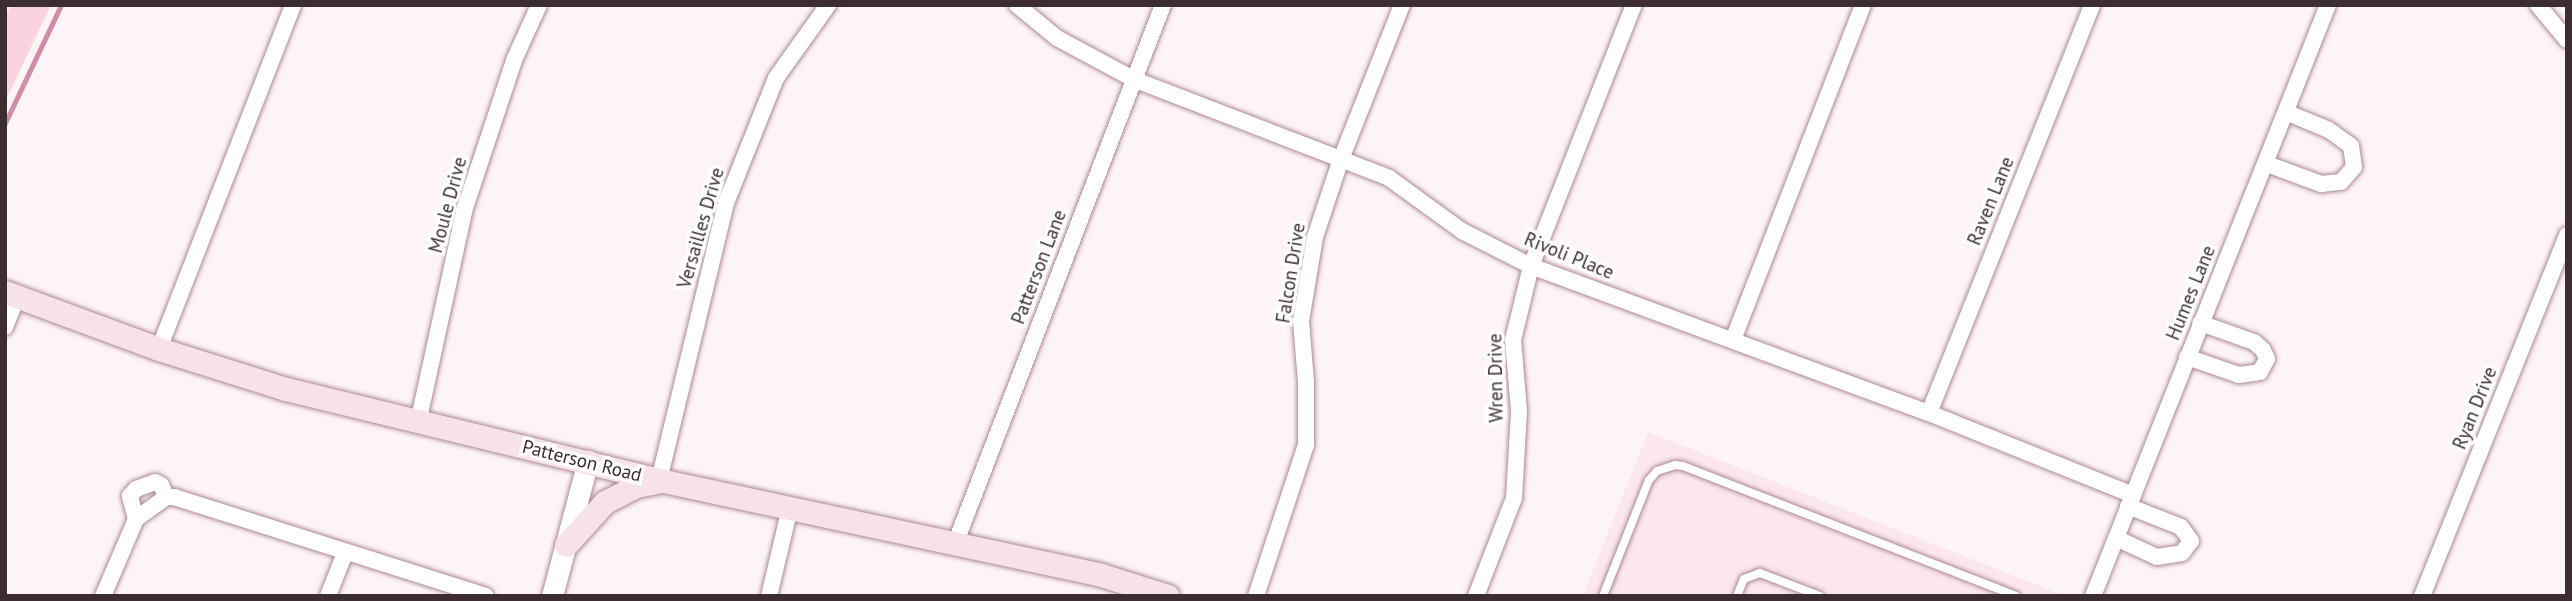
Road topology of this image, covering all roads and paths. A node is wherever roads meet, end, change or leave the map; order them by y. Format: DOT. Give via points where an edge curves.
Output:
graph roads {
  1 [pos="293,5"];
  2 [pos="539,5"];
  3 [pos="828,5"];
  4 [pos="1017,5"];
  5 [pos="1163,5"];
  6 [pos="1402,5"];
  7 [pos="1634,5"];
  8 [pos="1863,5"];
  9 [pos="2092,5"];
  10 [pos="2328,5"];
  11 [pos="2538,5"];
  12 [pos="2567,40"];
  13 [pos="1133,79"];
  14 [pos="2288,113"];
  15 [pos="1341,159"];
  16 [pos="2267,164"];
  17 [pos="2567,235"];
  18 [pos="1531,266"];
  19 [pos="11,295"];
  20 [pos="2200,323"];
  21 [pos="5,327"];
  22 [pos="1733,340"];
  23 [pos="159,349"];
  24 [pos="2187,357"];
  25 [pos="1929,413"];
  26 [pos="418,423"];
  27 [pos="588,461"];
  28 [pos="661,480"];
  29 [pos="166,497"];
  30 [pos="2130,500"];
  31 [pos="790,508"];
  32 [pos="136,519"];
  33 [pos="2116,538"];
  34 [pos="955,544"];
  35 [pos="566,545"];
  36 [pos="345,553"];
  37 [pos="103,596"];
  38 [pos="328,596"];
  39 [pos="486,596"];
  40 [pos="552,596"];
  41 [pos="769,596"];
  42 [pos="1168,596"];
  43 [pos="1256,596"];
  44 [pos="1476,596"];
  45 [pos="1603,596"];
  46 [pos="1737,596"];
  47 [pos="1820,596"];
  48 [pos="2016,596"];
  49 [pos="2093,596"];
  50 [pos="2422,596"];
  1 -- 23 [label="street"];
  2 -- 26 [label="street, Moule Drive" via="515,58 465,208"];
  3 -- 28 [label="street, Versailles Drive" via="776,78 726,203"];
  4 -- 13 [label="street, Rivoli Place" via="1057,38"];
  5 -- 13 [label="street, Patterson Lane"];
  6 -- 15 [label="street, Falcon Drive"];
  7 -- 18 [label="street, Wren Drive"];
  8 -- 22 [label="street"];
  9 -- 25 [label="street, Raven Lane"];
  10 -- 14 [label="street, Humes Lane"];
  11 -- 12 [label="street"];
  13 -- 15 [label="street, Rivoli Place"];
  13 -- 34 [label="street, Patterson Lane"];
  14 -- 16 [label="street, Humes Lane"];
  14 -- 16 [label="street" via="2329,130 2351,146 2354,167 2341,182 2321,184"];
  15 -- 18 [label="street, Rivoli Place" via="1389,178 1462,230"];
  15 -- 43 [label="street, Falcon Drive" via="1315,237 1301,321 1306,445"];
  16 -- 20 [label="street, Humes Lane"];
  17 -- 50 [label="street, Ryan Drive"];
  18 -- 22 [label="street, Rivoli Place"];
  18 -- 44 [label="street, Wren Drive" via="1513,340 1519,411 1514,498"];
  19 -- 21 [label="street"];
  19 -- 23 [label="main road, Patterson Road"];
  20 -- 24 [label="street, Humes Lane"];
  20 -- 24 [label="street" via="2254,342 2267,359 2260,372 2239,375"];
  22 -- 25 [label="street, Rivoli Place"];
  23 -- 26 [label="main road, Patterson Road" via="286,389"];
  24 -- 30 [label="street, Humes Lane"];
  25 -- 30 [label="street, Rivoli Place"];
  26 -- 27 [label="main road, Patterson Road"];
  27 -- 28 [label="main road, Patterson Road"];
  27 -- 35 [label="street"];
  28 -- 31 [label="main road, Patterson Road"];
  28 -- 35 [label="main road" via="636,486 605,502"];
  29 -- 32 [label="street"];
  29 -- 32 [label="street" via="155,482 136,488 130,496"];
  29 -- 36 [label="street"];
  30 -- 33 [label="street, Humes Lane"];
  30 -- 33 [label="street, Rivoli Place" via="2181,527 2191,541 2182,554 2157,557"];
  31 -- 34 [label="main road, Patterson Road"];
  31 -- 41 [label="street"];
  32 -- 37 [label="street"];
  33 -- 49 [label="street, Humes Lane"];
  34 -- 42 [label="main road, Patterson Road" via="1101,575"];
  35 -- 40 [label="street"];
  36 -- 38 [label="street"];
  36 -- 39 [label="street"];
  45 -- 48 [label="lane" via="1649,480 1657,471 1683,466"];
  46 -- 47 [label="lane" via="1744,579 1760,573"];
}
